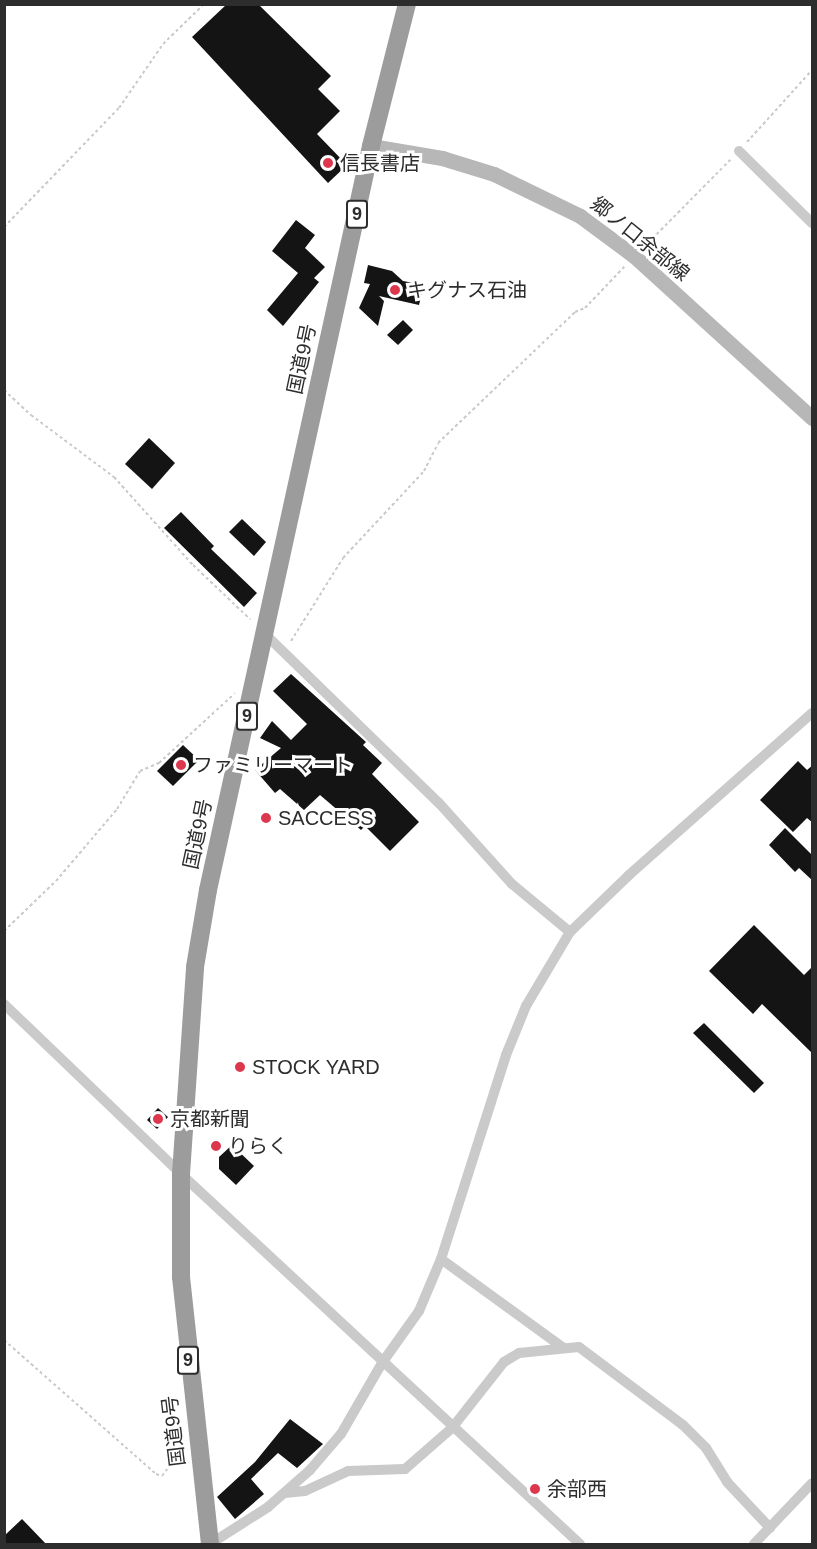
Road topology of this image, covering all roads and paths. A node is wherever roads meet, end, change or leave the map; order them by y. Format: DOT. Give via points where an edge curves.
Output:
graph roads {
  1 [pos="204,4"];
  2 [pos="406,4"];
  3 [pos="813,70"];
  4 [pos="371,146"];
  5 [pos="739,151"];
  6 [pos="813,223"];
  7 [pos="4,227"];
  8 [pos="634,256"];
  9 [pos="4,390"];
  10 [pos="813,418"];
  11 [pos="265,634"];
  12 [pos="285,651"];
  13 [pos="255,680"];
  14 [pos="813,713"];
  15 [pos="4,931"];
  16 [pos="570,932"];
  17 [pos="4,1004"];
  18 [pos="181,1174"];
  19 [pos="441,1259"];
  20 [pos="4,1340"];
  21 [pos="561,1347"];
  22 [pos="382,1363"];
  23 [pos="452,1428"];
  24 [pos="198,1440"];
  25 [pos="813,1483"];
  26 [pos="284,1493"];
  27 [pos="770,1528"];
  28 [pos="210,1544"];
  29 [pos="580,1545"];
  30 [pos="754,1545"];
  1 -- 7 [label="path" via="163,44 119,108"];
  2 -- 4 [label="highway, 国道9号 / 9"];
  3 -- 5 [label="path"];
  4 -- 8 [label="main road, 郷ノ口余部線" via="441,158 494,174 580,216"];
  4 -- 11 [label="highway, 国道9号 / 9"];
  5 -- 6 [label="street"];
  5 -- 8 [label="path"];
  8 -- 10 [label="main road, 郷ノ口余部線"];
  8 -- 12 [label="path" via="585,308 575,312 438,443 424,471 343,558"];
  9 -- 11 [label="path" via="31,416 114,477 193,565"];
  11 -- 12 [label="street"];
  11 -- 13 [label="highway, 国道9号 / 9"];
  12 -- 16 [label="street" via="439,803 512,884"];
  13 -- 15 [label="path" via="245,684 159,763 140,771 117,809 56,881"];
  13 -- 18 [label="highway, 国道9号 / 9" via="195,967"];
  14 -- 16 [label="street"];
  16 -- 19 [label="street" via="526,1006 506,1055"];
  17 -- 18 [label="street"];
  18 -- 22 [label="street"];
  18 -- 24 [label="highway, 国道9号 / 9" via="181,1277"];
  19 -- 21 [label="street"];
  19 -- 22 [label="street" via="419,1311"];
  20 -- 24 [label="path" via="156,1474 162,1476 183,1448"];
  21 -- 23 [label="street" via="519,1353 504,1362"];
  21 -- 27 [label="street" via="579,1347 683,1425 706,1448 727,1482"];
  22 -- 23 [label="street"];
  22 -- 26 [label="street" via="341,1434"];
  23 -- 26 [label="street" via="405,1469 348,1471 305,1491"];
  23 -- 29 [label="street"];
  24 -- 28 [label="highway, 国道9号 / 9"];
  25 -- 27 [label="street"];
  26 -- 28 [label="street"];
  27 -- 30 [label="street"];
}
